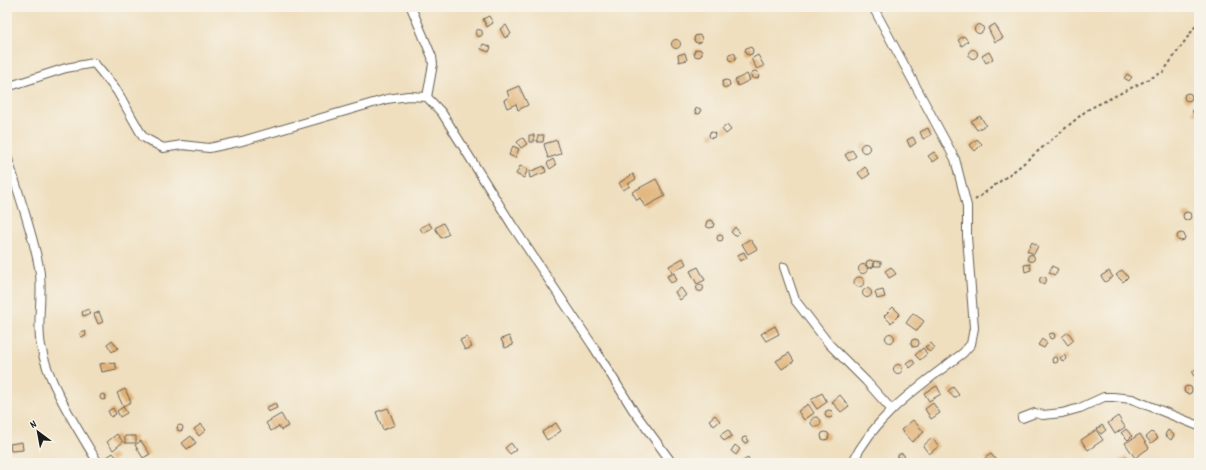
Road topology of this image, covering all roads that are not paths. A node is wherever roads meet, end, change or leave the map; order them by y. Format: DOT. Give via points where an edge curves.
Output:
graph roads {
  1 [pos="411,7"];
  2 [pos="873,7"];
  3 [pos="7,87"];
  4 [pos="427,97"];
  5 [pos="7,156"];
  6 [pos="784,267"];
  7 [pos="891,409"];
  8 [pos="1022,418"];
  9 [pos="1199,426"];
  10 [pos="98,463"];
  11 [pos="672,463"];
  12 [pos="852,463"];
  1 -- 4 [label="street" via="432,57"];
  2 -- 7 [label="street" via="955,159 967,206 974,328 971,344 963,353"];
  3 -- 4 [label="street" via="66,68 94,63 117,91 143,137 163,148 182,145 209,148 242,141 387,99"];
  4 -- 11 [label="street" via="442,113 633,410"];
  5 -- 10 [label="street" via="39,268 38,318 41,347 56,387"];
  6 -- 7 [label="street" via="795,300 829,344"];
  7 -- 12 [label="street" via="860,446"];
  8 -- 9 [label="street" via="1035,413 1062,413 1104,397 1113,397 1132,399"];
}
